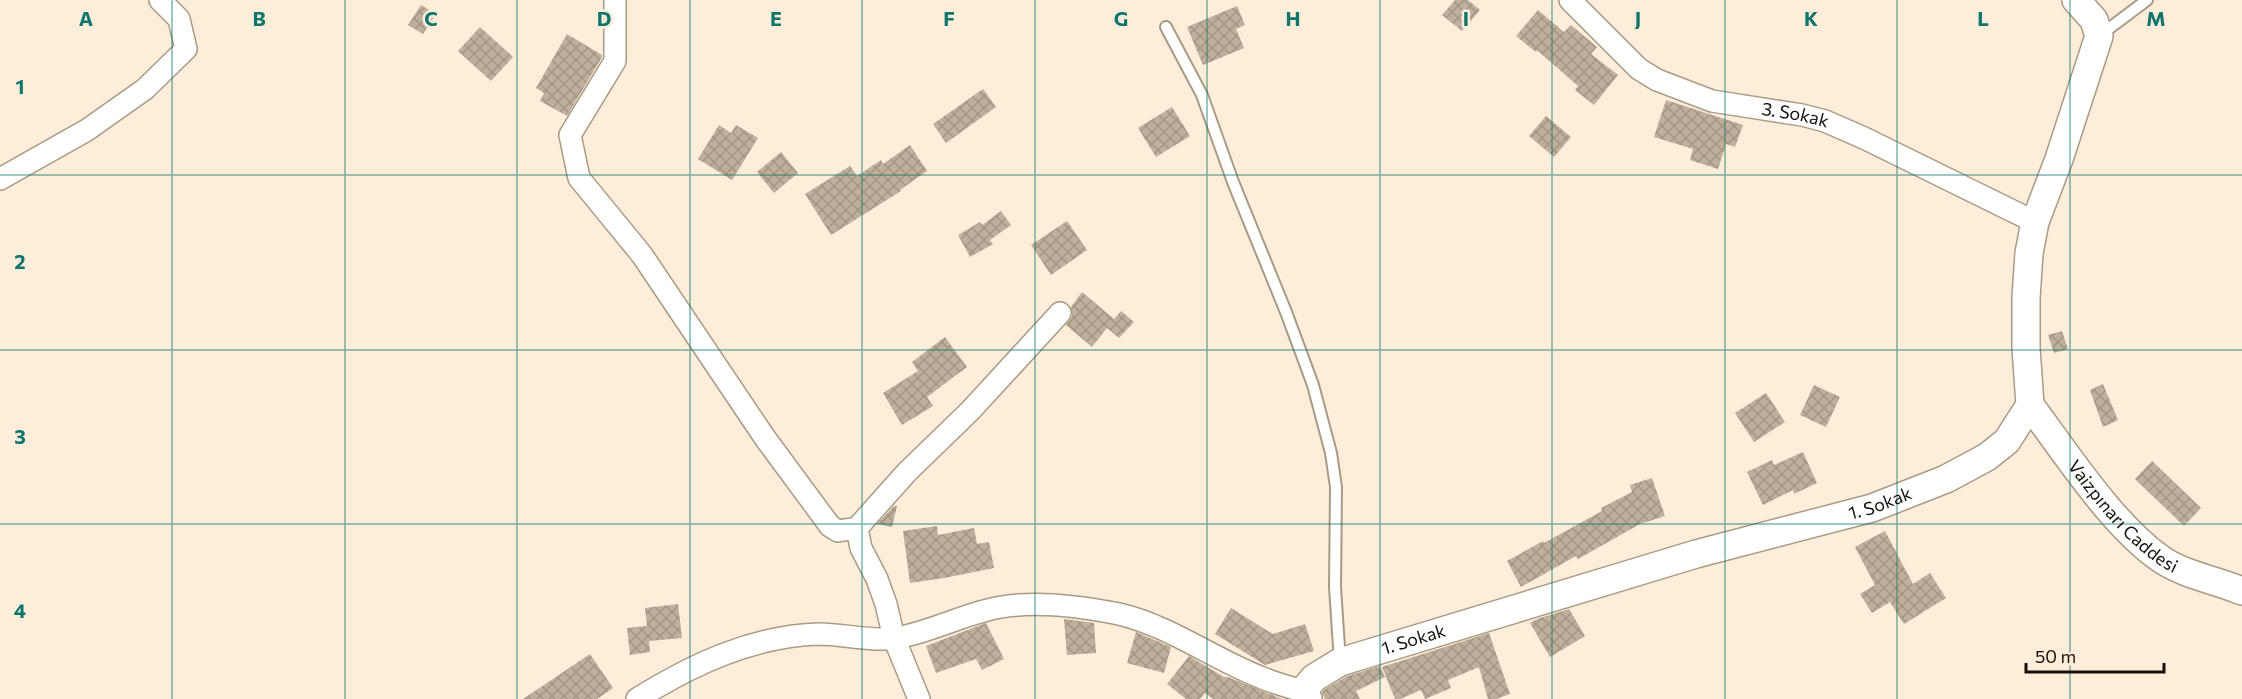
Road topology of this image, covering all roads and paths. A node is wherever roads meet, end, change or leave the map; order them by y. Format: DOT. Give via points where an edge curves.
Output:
graph roads {
  1 [pos="160,0"];
  2 [pos="615,0"];
  3 [pos="1570,0"];
  4 [pos="2076,0"];
  5 [pos="2147,0"];
  6 [pos="1166,27"];
  7 [pos="2099,36"];
  8 [pos="0,179"];
  9 [pos="2035,222"];
  10 [pos="1060,313"];
  11 [pos="2030,405"];
  12 [pos="857,528"];
  13 [pos="2242,591"];
  14 [pos="894,638"];
  15 [pos="1340,662"];
  16 [pos="1305,695"];
  17 [pos="638,699"];
  18 [pos="919,699"];
  1 -- 8 [label="street" via="179,19 186,49 145,89 87,130"];
  2 -- 12 [label="street" via="615,61 570,135 579,178 642,255 765,438 830,526 838,531"];
  3 -- 9 [label="street, 3. Sokak" via="1639,69 1658,80 1712,101 1825,121"];
  4 -- 7 [label="street" via="2094,20"];
  5 -- 7 [label="lane"];
  6 -- 15 [label="lane" via="1202,95 1316,394 1336,487 1335,587"];
  7 -- 9 [label="street"];
  9 -- 11 [label="street" via="2026,298"];
  10 -- 12 [label="street"];
  11 -- 13 [label="street, Vaizpınarı Caddesi" via="2099,496 2146,547 2169,563"];
  11 -- 15 [label="street, 1. Sokak" via="2007,441 1987,457 1901,498 1696,554"];
  12 -- 14 [label="street" via="861,548 886,604"];
  14 -- 16 [label="street" via="1000,607 1030,605 1118,614 1147,622 1258,677"];
  14 -- 17 [label="street" via="828,634 767,640 692,668"];
  14 -- 18 [label="street"];
  15 -- 16 [label="street, 1. Sokak" via="1314,678"];
}
